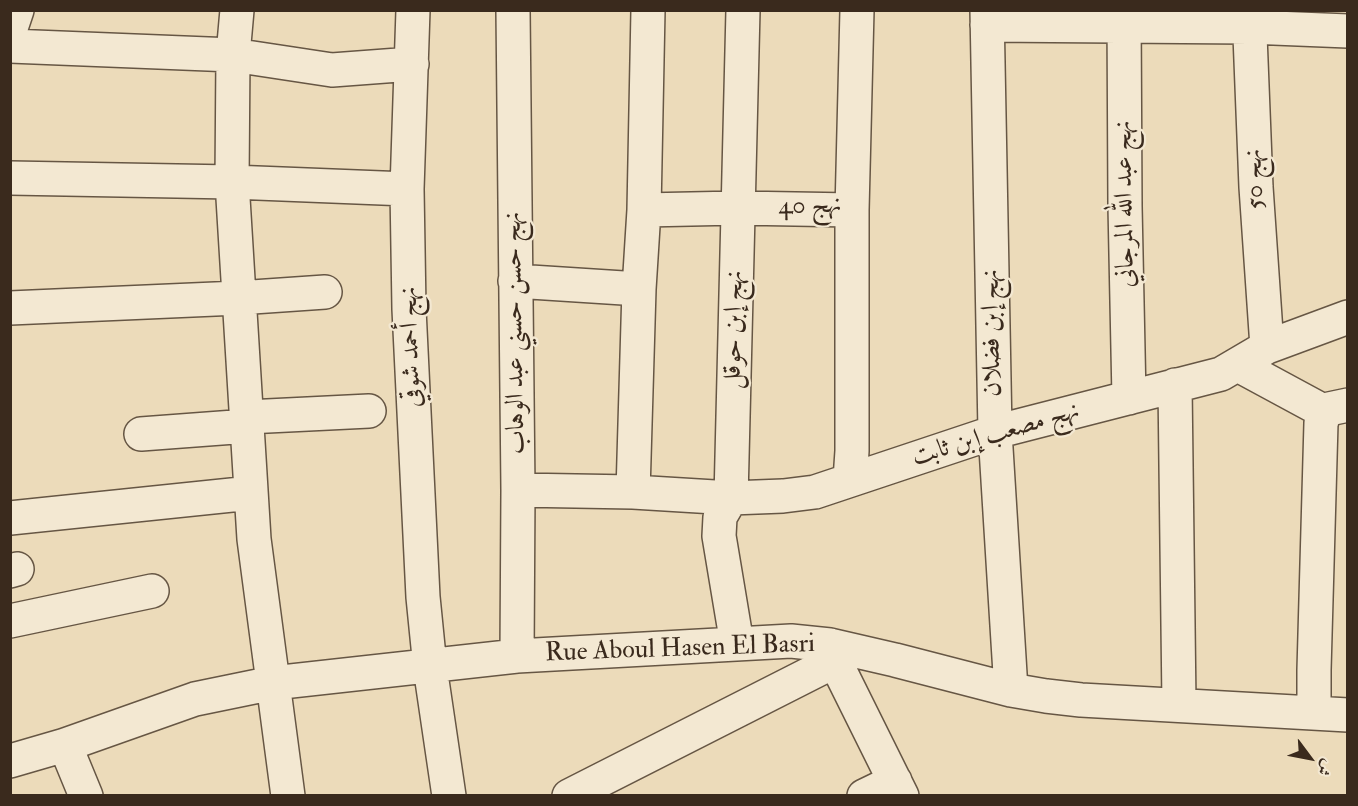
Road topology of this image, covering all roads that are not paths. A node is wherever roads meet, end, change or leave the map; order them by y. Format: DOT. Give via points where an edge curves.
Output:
graph roads {
  1 [pos="17,10"];
  2 [pos="237,10"];
  3 [pos="413,10"];
  4 [pos="513,10"];
  5 [pos="648,10"];
  6 [pos="743,10"];
  7 [pos="857,10"];
  8 [pos="987,18"];
  9 [pos="1124,19"];
  10 [pos="1249,19"];
  11 [pos="10,31"];
  12 [pos="1347,31"];
  13 [pos="10,46"];
  14 [pos="233,55"];
  15 [pos="411,64"];
  16 [pos="10,178"];
  17 [pos="232,182"];
  18 [pos="407,189"];
  19 [pos="738,208"];
  20 [pos="644,210"];
  21 [pos="852,210"];
  22 [pos="515,281"];
  23 [pos="639,289"];
  24 [pos="325,292"];
  25 [pos="238,298"];
  26 [pos="10,308"];
  27 [pos="1347,316"];
  28 [pos="1267,347"];
  29 [pos="1238,365"];
  30 [pos="1175,385"];
  31 [pos="1129,398"];
  32 [pos="1336,409"];
  33 [pos="369,411"];
  34 [pos="248,421"];
  35 [pos="995,432"];
  36 [pos="141,434"];
  37 [pos="850,480"];
  38 [pos="518,490"];
  39 [pos="633,492"];
  40 [pos="251,493"];
  41 [pos="732,498"];
  42 [pos="10,518"];
  43 [pos="152,591"];
  44 [pos="10,621"];
  45 [pos="737,644"];
  46 [pos="832,653"];
  47 [pos="517,656"];
  48 [pos="431,675"];
  49 [pos="273,683"];
  50 [pos="1011,690"];
  51 [pos="1179,704"];
  52 [pos="1314,713"];
  53 [pos="1347,715"];
  54 [pos="65,745"];
  55 [pos="15,760"];
  56 [pos="898,788"];
  57 [pos="86,795"];
  58 [pos="288,795"];
  59 [pos="449,795"];
  60 [pos="569,795"];
  61 [pos="864,795"];
  1 -- 11 [label="street"];
  2 -- 14 [label="street"];
  3 -- 15 [label="street, نهج أحمد شوقي"];
  4 -- 22 [label="street, نهج حسن حسني عبد الوهاب"];
  5 -- 20 [label="street"];
  6 -- 19 [label="street, نهج إبن حوقل"];
  7 -- 21 [label="street, نهج 40"];
  8 -- 9 [label="street"];
  8 -- 35 [label="street, نهج إبن فضلان"];
  9 -- 10 [label="street"];
  9 -- 31 [label="street, نهج عبد الله المرجاني"];
  10 -- 12 [label="street"];
  10 -- 28 [label="street, نهج 50"];
  13 -- 14 [label="street"];
  14 -- 15 [label="street" via="332,70"];
  14 -- 17 [label="street"];
  15 -- 18 [label="street, نهج أحمد شوقي"];
  16 -- 17 [label="street"];
  17 -- 18 [label="street"];
  17 -- 25 [label="street"];
  18 -- 48 [label="street, نهج أحمد شوقي" via="423,597"];
  19 -- 20 [label="street, نهج 40"];
  19 -- 21 [label="street, نهج 40"];
  19 -- 41 [label="street, نهج إبن حوقل"];
  20 -- 23 [label="street"];
  21 -- 37 [label="street"];
  22 -- 23 [label="street"];
  22 -- 38 [label="street, نهج حسن حسني عبد الوهاب"];
  23 -- 39 [label="street"];
  24 -- 25 [label="street"];
  25 -- 26 [label="street"];
  25 -- 34 [label="street"];
  27 -- 28 [label="street, نهج مصعب إبن ثابت"];
  28 -- 29 [label="street, نهج مصعب إبن ثابت"];
  29 -- 30 [label="street, نهج مصعب إبن ثابت" via="1205,379"];
  29 -- 32 [label="street"];
  30 -- 31 [label="street, نهج مصعب إبن ثابت"];
  30 -- 51 [label="street"];
  31 -- 35 [label="street, نهج مصعب إبن ثابت"];
  32 -- 52 [label="street" via="1321,423"];
  33 -- 34 [label="street"];
  34 -- 36 [label="street"];
  34 -- 40 [label="street"];
  35 -- 37 [label="street, نهج مصعب إبن ثابت"];
  35 -- 50 [label="street, نهج إبن فضلان"];
  37 -- 41 [label="street, نهج مصعب إبن ثابت" via="814,492"];
  38 -- 39 [label="street, نهج مصعب إبن ثابت"];
  38 -- 47 [label="street, نهج حسن حسني عبد الوهاب"];
  39 -- 41 [label="street, نهج مصعب إبن ثابت"];
  40 -- 42 [label="street"];
  40 -- 49 [label="street"];
  41 -- 45 [label="street, نهج إبن حوقل" via="720,517 718,536"];
  43 -- 44 [label="street"];
  45 -- 46 [label="street, Rue Aboul Hasen El Basri" via="791,641"];
  45 -- 47 [label="street, Rue Aboul Hasen El Basri"];
  46 -- 50 [label="street, Rue Aboul Hasen El Basri"];
  46 -- 56 [label="street"];
  46 -- 60 [label="street"];
  47 -- 48 [label="street, Rue Aboul Hasen El Basri"];
  48 -- 49 [label="street, Rue Aboul Hasen El Basri"];
  48 -- 59 [label="street, نهج أحمد شوقي"];
  49 -- 54 [label="street, Rue Aboul Hasen El Basri" via="195,699"];
  49 -- 58 [label="street"];
  50 -- 51 [label="street, Rue Aboul Hasen El Basri" via="1081,700"];
  51 -- 52 [label="street, Rue Aboul Hasen El Basri"];
  52 -- 53 [label="street, Rue Aboul Hasen El Basri"];
  54 -- 55 [label="street, Rue Aboul Hasen El Basri"];
  54 -- 57 [label="street"];
  56 -- 61 [label="street"];
}
